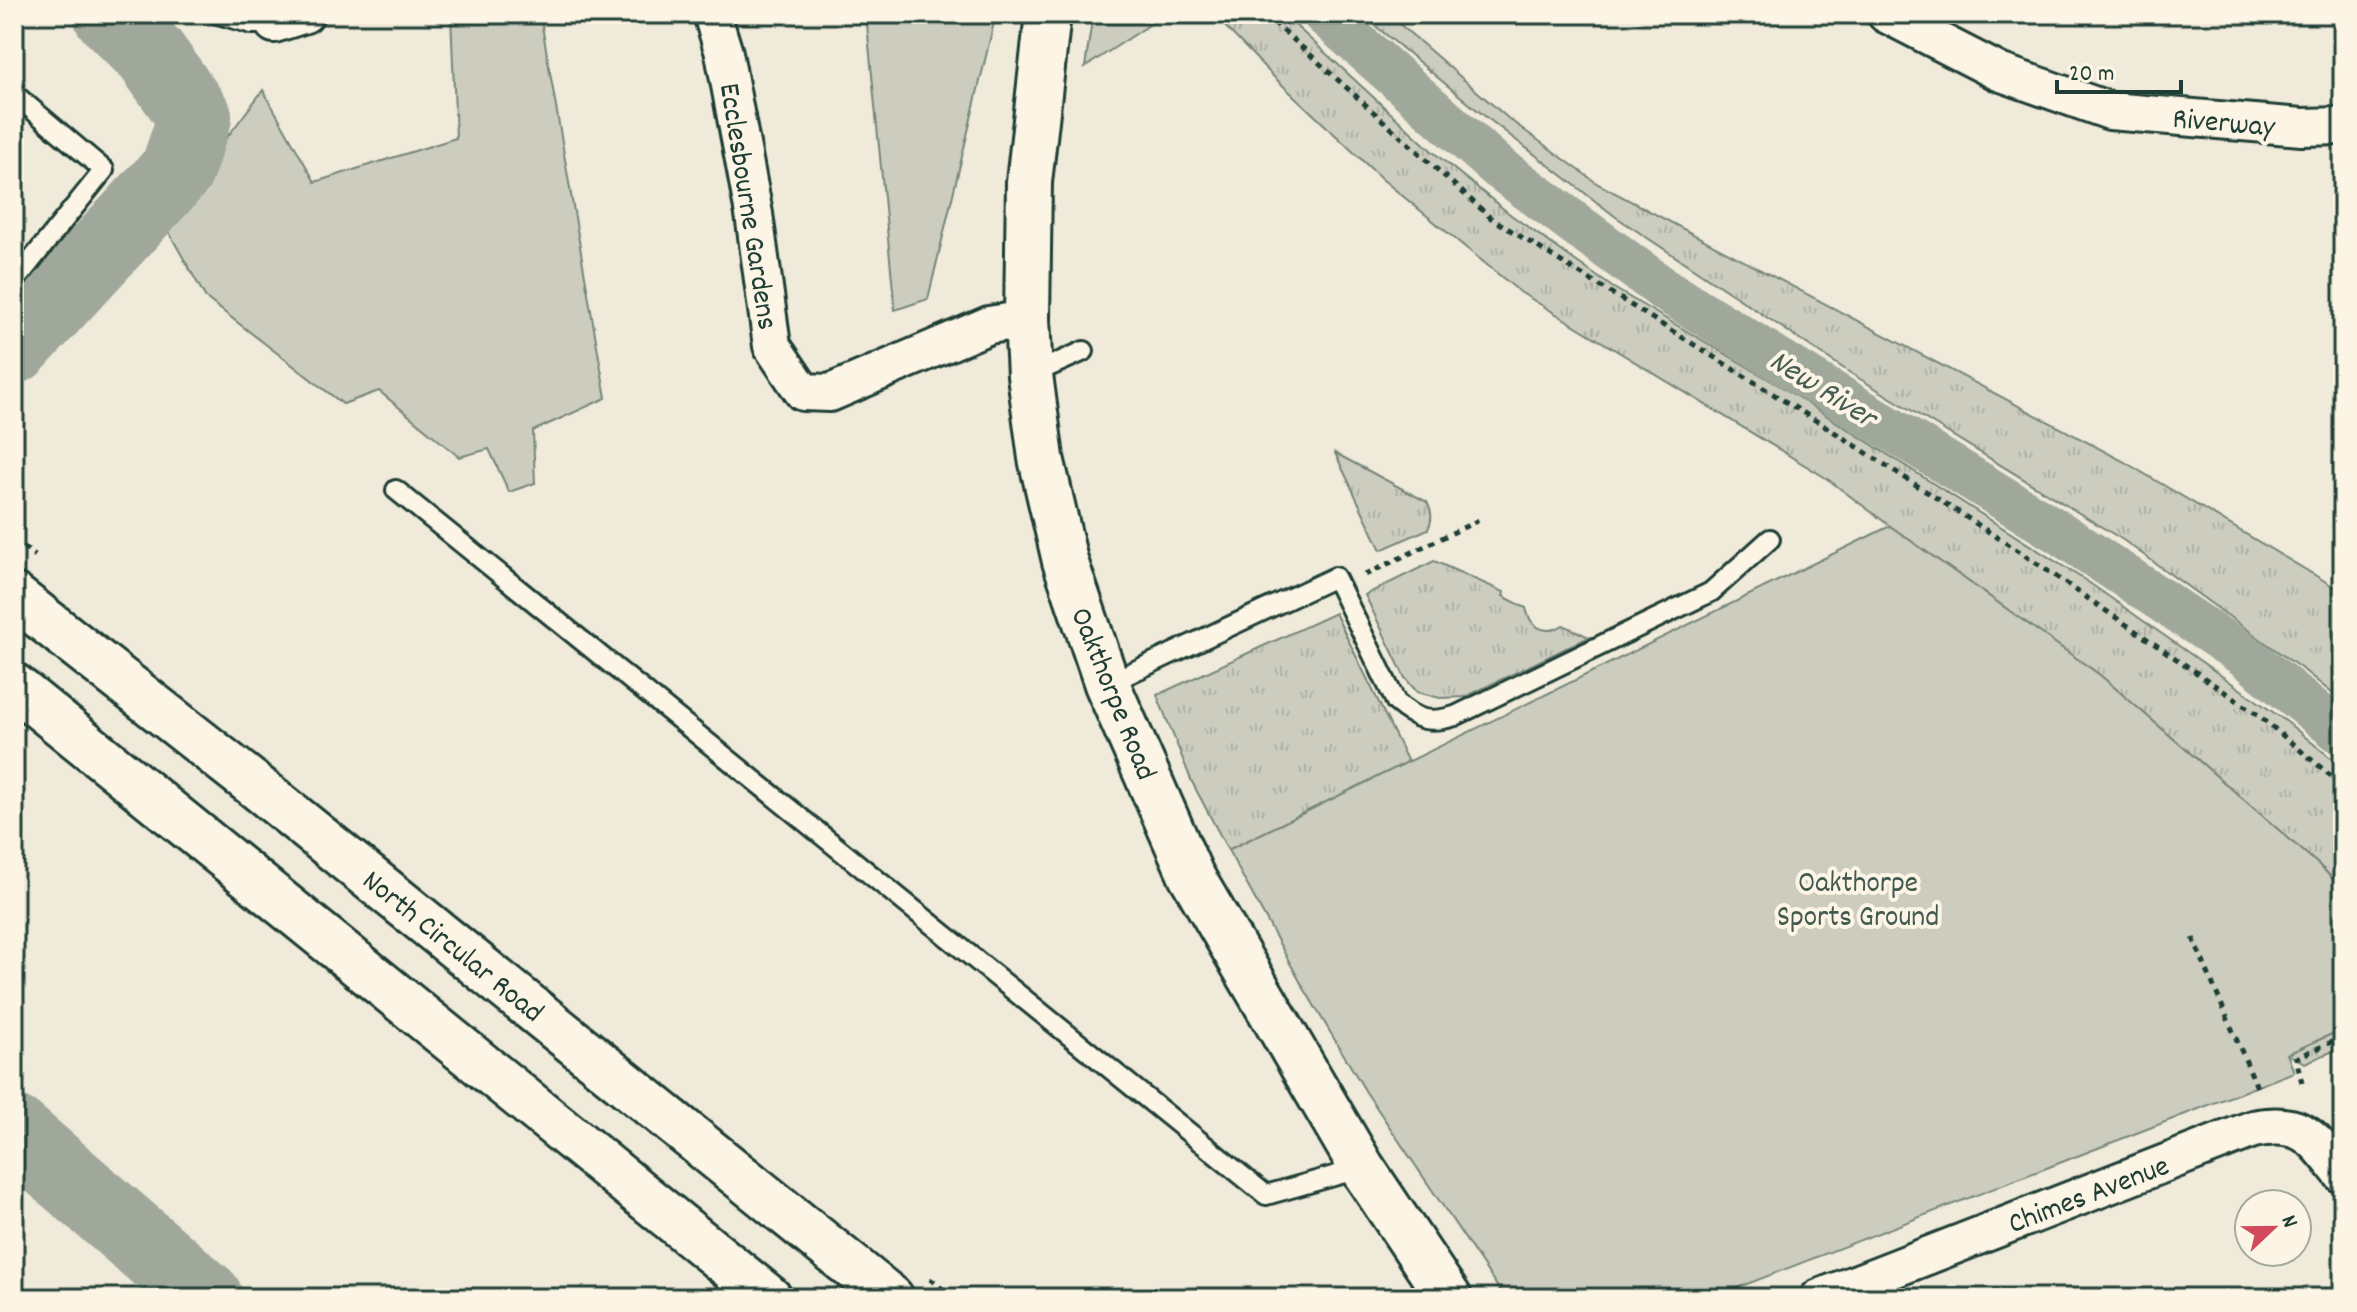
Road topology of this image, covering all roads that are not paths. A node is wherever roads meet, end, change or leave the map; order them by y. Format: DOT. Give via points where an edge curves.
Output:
graph roads {
  1 [pos="218,14"];
  2 [pos="712,14"];
  3 [pos="1048,14"];
  4 [pos="1886,14"];
  5 [pos="290,19"];
  6 [pos="14,94"];
  7 [pos="2343,126"];
  8 [pos="14,282"];
  9 [pos="1027,319"];
  10 [pos="1084,351"];
  11 [pos="1030,375"];
  12 [pos="396,490"];
  13 [pos="1770,539"];
  14 [pos="14,596"];
  15 [pos="1107,684"];
  16 [pos="14,686"];
  17 [pos="1362,1168"];
  18 [pos="2343,1175"];
  19 [pos="769,1298"];
  20 [pos="891,1298"];
  21 [pos="1449,1298"];
  22 [pos="1819,1298"];
  1 -- 5 [label="lane" via="252,24"];
  2 -- 9 [label="street, Ecclesbourne Gardens" via="754,214 772,346 803,392 830,393 989,325"];
  3 -- 9 [label="main road, Oakthorpe Road" via="1029,182"];
  4 -- 7 [label="street, Riverway" via="1999,72 2110,111"];
  6 -- 8 [label="lane" via="104,170"];
  9 -- 11 [label="main road, Oakthorpe Road"];
  10 -- 11 [label="lane"];
  11 -- 15 [label="main road, Oakthorpe Road" via="1041,458 1065,561"];
  12 -- 17 [label="lane" via="1266,1195"];
  13 -- 15 [label="lane" via="1711,592 1439,721 1411,715 1396,702 1335,577"];
  14 -- 20 [label="main road, North Circular Road"];
  15 -- 17 [label="main road, Oakthorpe Road" via="1191,875"];
  16 -- 19 [label="main road"];
  17 -- 21 [label="main road, Oakthorpe Road"];
  18 -- 22 [label="street, Chimes Avenue" via="2312,1136 2274,1125 2253,1129"];
}
